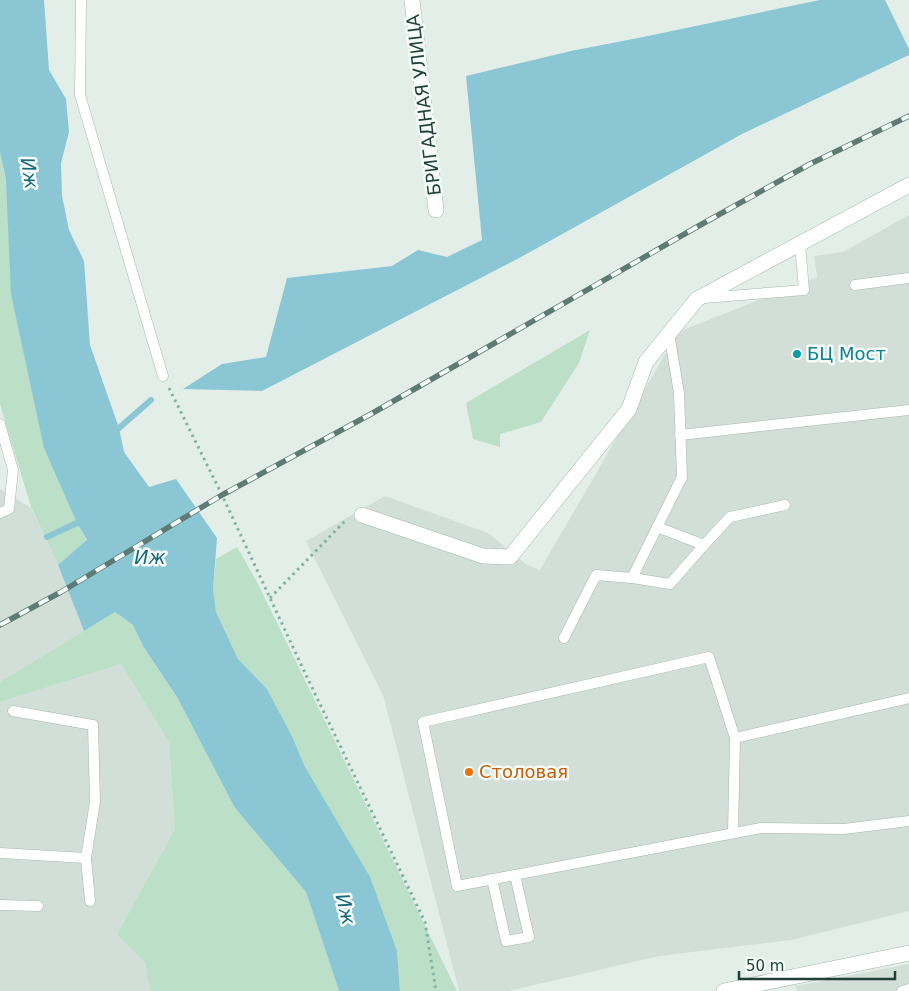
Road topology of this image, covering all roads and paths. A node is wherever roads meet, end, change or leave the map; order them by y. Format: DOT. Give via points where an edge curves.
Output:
graph roads {
  1 [pos="81,0"];
  2 [pos="412,0"];
  3 [pos="909,185"];
  4 [pos="436,210"];
  5 [pos="800,244"];
  6 [pos="909,278"];
  7 [pos="855,285"];
  8 [pos="697,299"];
  9 [pos="669,333"];
  10 [pos="163,376"];
  11 [pos="909,410"];
  12 [pos="0,424"];
  13 [pos="680,435"];
  14 [pos="785,504"];
  15 [pos="0,513"];
  16 [pos="362,515"];
  17 [pos="657,527"];
  18 [pos="704,545"];
  19 [pos="632,578"];
  20 [pos="270,598"];
  21 [pos="564,638"];
  22 [pos="909,698"];
  23 [pos="13,711"];
  24 [pos="735,738"];
  25 [pos="909,820"];
  26 [pos="734,833"];
  27 [pos="0,853"];
  28 [pos="86,858"];
  29 [pos="515,875"];
  30 [pos="492,879"];
  31 [pos="90,901"];
  32 [pos="0,905"];
  33 [pos="38,906"];
  34 [pos="909,953"];
  35 [pos="780,985"];
  36 [pos="909,989"];
  37 [pos="436,991"];
  38 [pos="724,991"];
  39 [pos="902,991"];
  1 -- 10 [label="lane" via="80,96"];
  2 -- 4 [label="street, БРИГАДНАЯ УЛИЦА"];
  3 -- 5 [label="street"];
  5 -- 8 [label="street"];
  5 -- 8 [label="lane" via="804,290"];
  6 -- 7 [label="lane"];
  8 -- 9 [label="street"];
  9 -- 13 [label="lane" via="679,393"];
  9 -- 16 [label="street" via="646,362 629,409 510,557 483,556"];
  10 -- 20 [label="path"];
  11 -- 13 [label="lane"];
  12 -- 15 [label="lane" via="13,470 9,509"];
  13 -- 17 [label="lane" via="682,477"];
  14 -- 18 [label="lane" via="730,517"];
  16 -- 20 [label="path" via="352,514"];
  17 -- 18 [label="lane"];
  17 -- 19 [label="lane"];
  18 -- 19 [label="lane" via="670,584"];
  19 -- 21 [label="lane" via="596,575"];
  20 -- 37 [label="path" via="425,922"];
  22 -- 24 [label="lane"];
  23 -- 28 [label="lane" via="93,724 95,802"];
  24 -- 26 [label="lane"];
  24 -- 30 [label="lane" via="710,657 423,722 457,886"];
  25 -- 26 [label="lane" via="844,829 761,828"];
  26 -- 29 [label="lane"];
  27 -- 28 [label="lane"];
  28 -- 31 [label="lane"];
  29 -- 30 [label="lane"];
  29 -- 30 [label="lane" via="529,937 506,941"];
  32 -- 33 [label="lane"];
  34 -- 35 [label="street"];
  35 -- 38 [label="street"];
  36 -- 39 [label="lane"];
}
